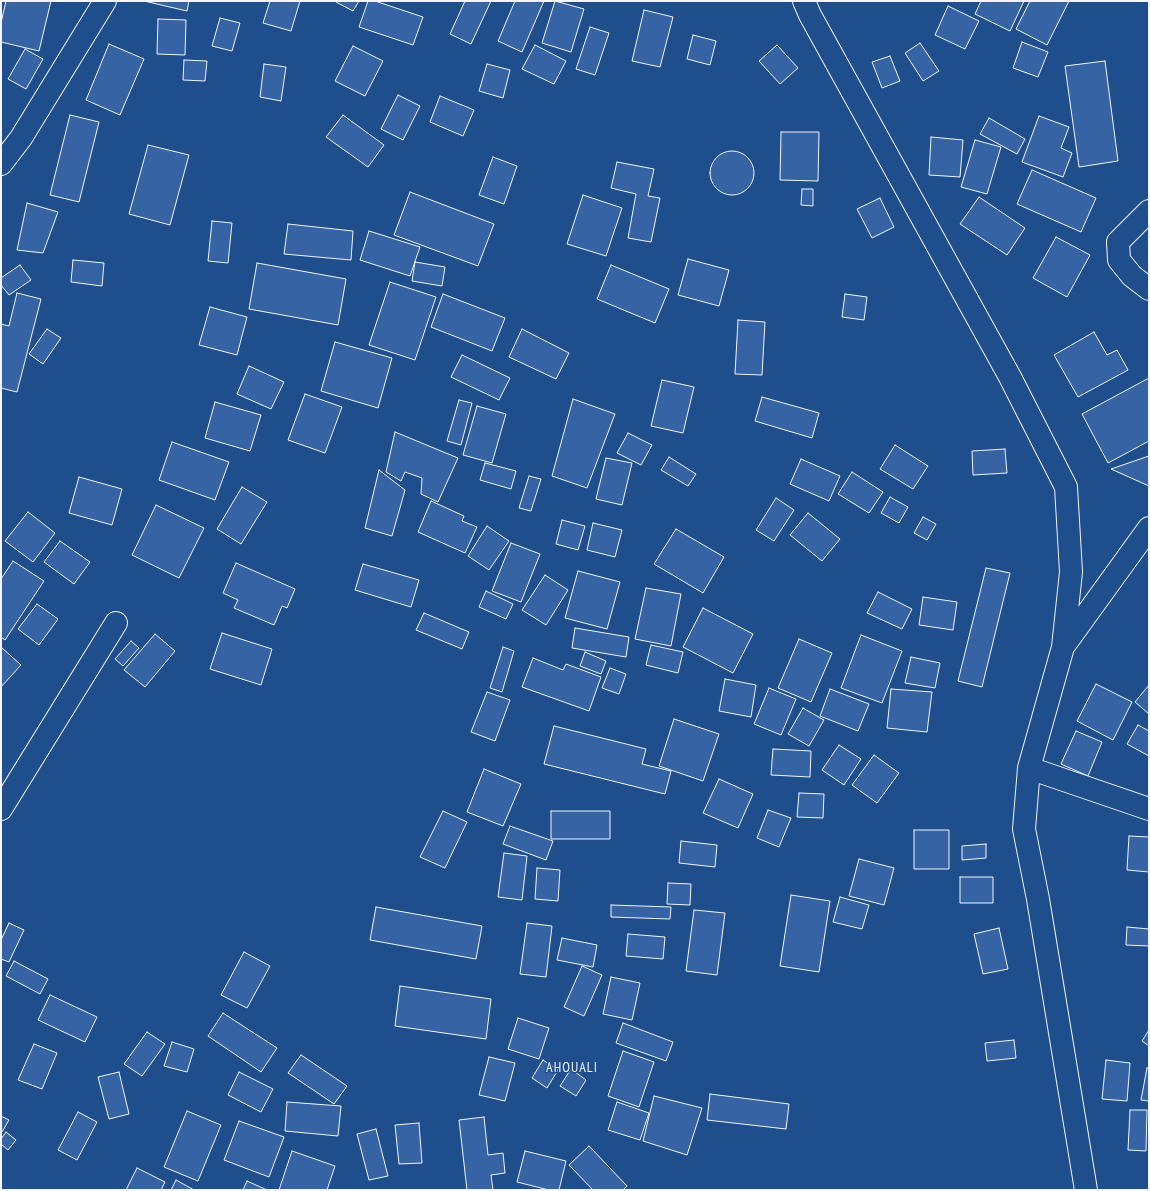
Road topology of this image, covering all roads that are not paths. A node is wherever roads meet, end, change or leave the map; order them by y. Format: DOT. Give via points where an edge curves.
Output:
graph roads {
  1 [pos="105,1"];
  2 [pos="804,1"];
  3 [pos="1,164"];
  4 [pos="1149,211"];
  5 [pos="1149,289"];
  6 [pos="1149,528"];
  7 [pos="116,623"];
  8 [pos="1063,647"];
  9 [pos="1029,768"];
  10 [pos="1,809"];
  11 [pos="1149,809"];
  12 [pos="1086,1190"];
  1 -- 3 [label="street" via="21,138"];
  2 -- 8 [label="street" via="1010,377 1066,487 1071,572"];
  4 -- 5 [label="street" via="1118,242 1119,260 1132,276"];
  6 -- 8 [label="street"];
  7 -- 10 [label="street"];
  8 -- 9 [label="street"];
  9 -- 11 [label="street"];
  9 -- 12 [label="street" via="1024,829"];
}
